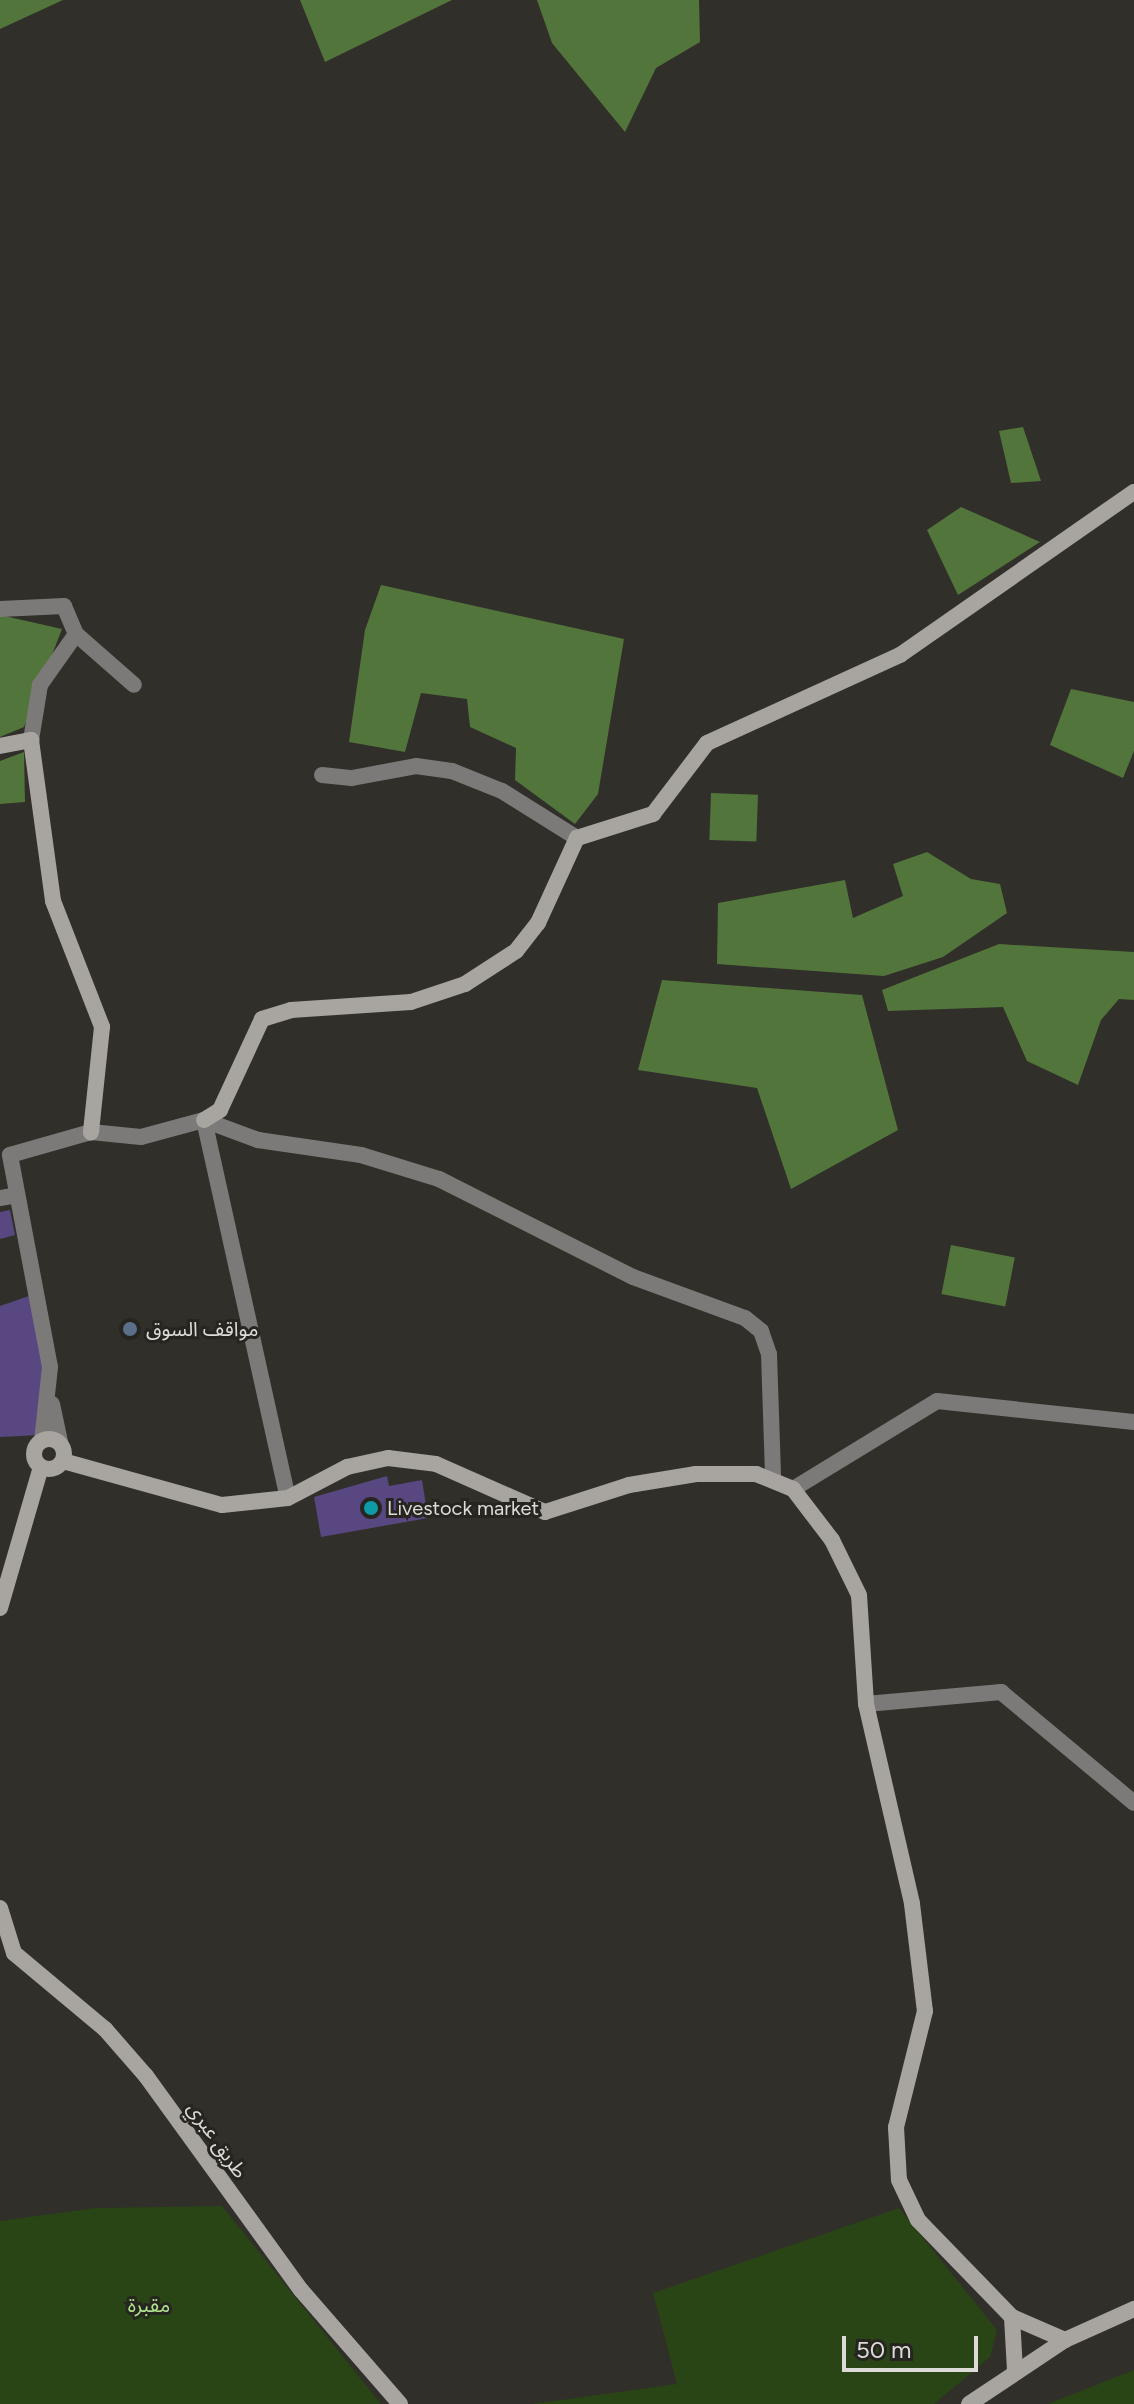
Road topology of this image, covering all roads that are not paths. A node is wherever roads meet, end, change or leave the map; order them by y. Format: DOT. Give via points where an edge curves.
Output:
graph roads {
  1 [pos="1134,492"];
  2 [pos="0,609"];
  3 [pos="76,634"];
  4 [pos="134,685"];
  5 [pos="31,740"];
  6 [pos="0,746"];
  7 [pos="322,775"];
  8 [pos="577,838"];
  9 [pos="204,1120"];
  10 [pos="91,1132"];
  11 [pos="8,1196"];
  12 [pos="52,1404"];
  13 [pos="1134,1422"];
  14 [pos="42,1441"];
  15 [pos="60,1443"];
  16 [pos="63,1461"];
  17 [pos="41,1467"];
  18 [pos="773,1477"];
  19 [pos="793,1489"];
  20 [pos="288,1498"];
  21 [pos="0,1608"];
  22 [pos="866,1704"];
  23 [pos="1134,1803"];
  24 [pos="0,1908"];
  25 [pos="1134,2309"];
  26 [pos="1012,2317"];
  27 [pos="1065,2340"];
  28 [pos="1015,2371"];
  29 [pos="400,2404"];
  30 [pos="969,2404"];
  1 -- 8 [label="street" via="900,655 707,743 653,814"];
  2 -- 3 [label="street" via="64,606"];
  3 -- 4 [label="street"];
  3 -- 5 [label="street" via="40,685"];
  5 -- 6 [label="street"];
  5 -- 10 [label="street" via="53,901 102,1027"];
  7 -- 8 [label="street" via="352,778 416,766 452,771 502,791"];
  8 -- 9 [label="street" via="538,923 516,951 465,984 411,1002 291,1010 262,1019 220,1110"];
  9 -- 10 [label="street" via="141,1137"];
  9 -- 18 [label="street" via="258,1140 335,1149 439,1179 633,1277 745,1318 761,1331 769,1354"];
  9 -- 20 [label="street"];
  10 -- 11 [label="street" via="14,1150"];
  11 -- 12 [label="street" via="48,1347"];
  12 -- 14 [label="street"];
  12 -- 15 [label="street"];
  13 -- 19 [label="street" via="937,1401"];
  14 -- 15 [label="street"];
  14 -- 17 [label="street" via="34,1457"];
  15 -- 16 [label="street"];
  16 -- 17 [label="street"];
  16 -- 20 [label="street" via="222,1505"];
  17 -- 21 [label="street"];
  18 -- 19 [label="street"];
  18 -- 20 [label="street" via="662,1478 545,1512 436,1464 388,1458 347,1467"];
  19 -- 22 [label="street" via="832,1540 859,1595"];
  22 -- 23 [label="street" via="1001,1692"];
  22 -- 26 [label="street" via="912,1904 925,1997 896,2127 899,2180 918,2220"];
  24 -- 29 [label="street, طريق عبري" via="14,1953 105,2029 146,2076 301,2290"];
  25 -- 27 [label="street"];
  26 -- 27 [label="street"];
  26 -- 28 [label="street"];
  27 -- 28 [label="street"];
  28 -- 30 [label="street"];
}
